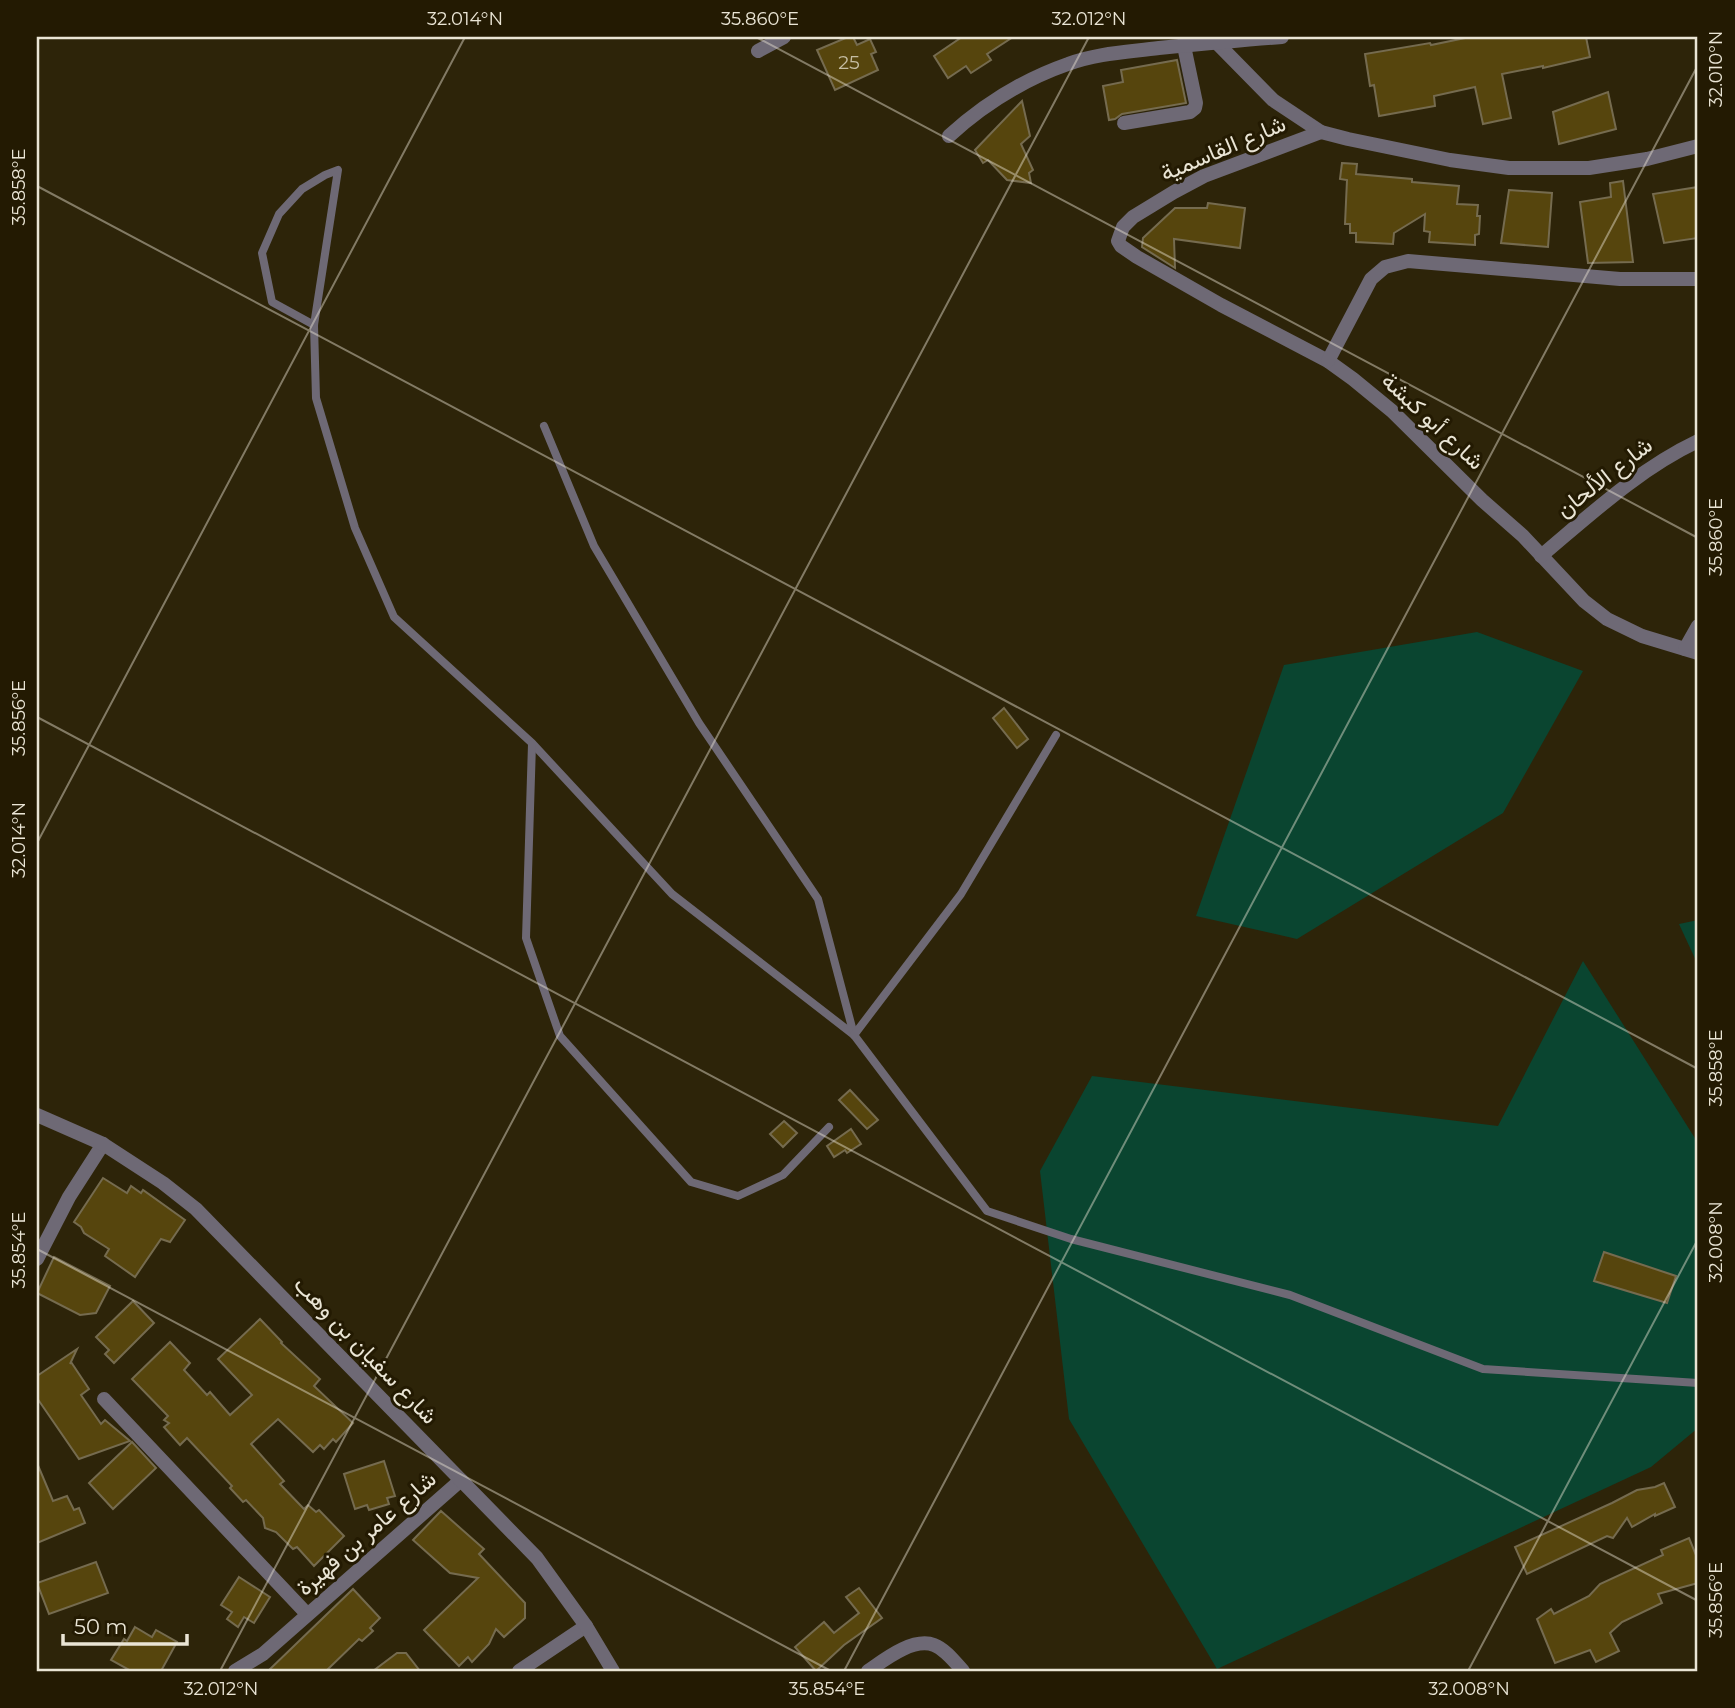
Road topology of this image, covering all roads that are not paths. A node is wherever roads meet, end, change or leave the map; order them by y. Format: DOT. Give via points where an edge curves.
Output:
graph roads {
  1 [pos="784,37"];
  2 [pos="1282,37"];
  3 [pos="1216,42"];
  4 [pos="1184,46"];
  5 [pos="758,51"];
  6 [pos="1124,123"];
  7 [pos="1321,132"];
  8 [pos="949,136"];
  9 [pos="1698,146"];
  10 [pos="1118,241"];
  11 [pos="1698,279"];
  12 [pos="314,325"];
  13 [pos="1328,361"];
  14 [pos="544,426"];
  15 [pos="1698,440"];
  16 [pos="1541,556"];
  17 [pos="1698,626"];
  18 [pos="1692,651"];
  19 [pos="1056,735"];
  20 [pos="532,744"];
  21 [pos="854,1035"];
  22 [pos="37,1115"];
  23 [pos="829,1127"];
  24 [pos="103,1144"];
  25 [pos="37,1259"];
  26 [pos="1698,1383"];
  27 [pos="104,1399"];
  28 [pos="461,1480"];
  29 [pos="307,1614"];
  30 [pos="586,1626"];
  31 [pos="235,1671"];
  32 [pos="519,1671"];
  33 [pos="613,1671"];
  34 [pos="868,1671"];
  35 [pos="963,1671"];
  1 -- 5 [label="street"];
  2 -- 3 [label="street"];
  3 -- 4 [label="street"];
  3 -- 7 [label="street" via="1273,100"];
  4 -- 6 [label="street" via="1195,108"];
  4 -- 8 [label="street" via="1070,63 993,102"];
  7 -- 9 [label="street" via="1509,168 1589,168"];
  7 -- 10 [label="street, شارع القاسمية" via="1174,192 1133,217"];
  10 -- 13 [label="street, شارع أبو كبشة" via="1136,257"];
  11 -- 13 [label="street" via="1620,279 1408,261 1385,267 1371,279"];
  12 -- 12 [label="lane" via="334,195 338,170 302,189 279,214 262,253 272,302"];
  12 -- 20 [label="lane" via="316,398 355,528 394,617"];
  13 -- 16 [label="street, شارع أبو كبشة" via="1392,411"];
  14 -- 21 [label="lane" via="594,546 699,723 818,899"];
  15 -- 16 [label="street, شارع الألحان" via="1643,471"];
  16 -- 18 [label="street, شارع أبو كبشة" via="1607,619 1642,636"];
  17 -- 18 [label="street"];
  19 -- 21 [label="lane" via="961,894"];
  20 -- 21 [label="lane" via="672,894"];
  20 -- 23 [label="lane" via="526,938 560,1036 691,1182 738,1196 783,1175"];
  21 -- 26 [label="lane" via="987,1211 1070,1239 1290,1295 1483,1369"];
  22 -- 24 [label="street, شارع سفيان بن وهب"];
  24 -- 25 [label="street"];
  24 -- 28 [label="street, شارع سفيان بن وهب" via="196,1209"];
  27 -- 29 [label="street"];
  28 -- 29 [label="street, شارع عامر بن فهيرة"];
  28 -- 30 [label="street, شارع سفيان بن وهب" via="537,1559"];
  29 -- 31 [label="street, شارع عامر بن فهيرة"];
  30 -- 32 [label="street"];
  30 -- 33 [label="street, شارع سفيان بن وهب"];
  34 -- 35 [label="street" via="900,1650 922,1643 935,1645"];
}
